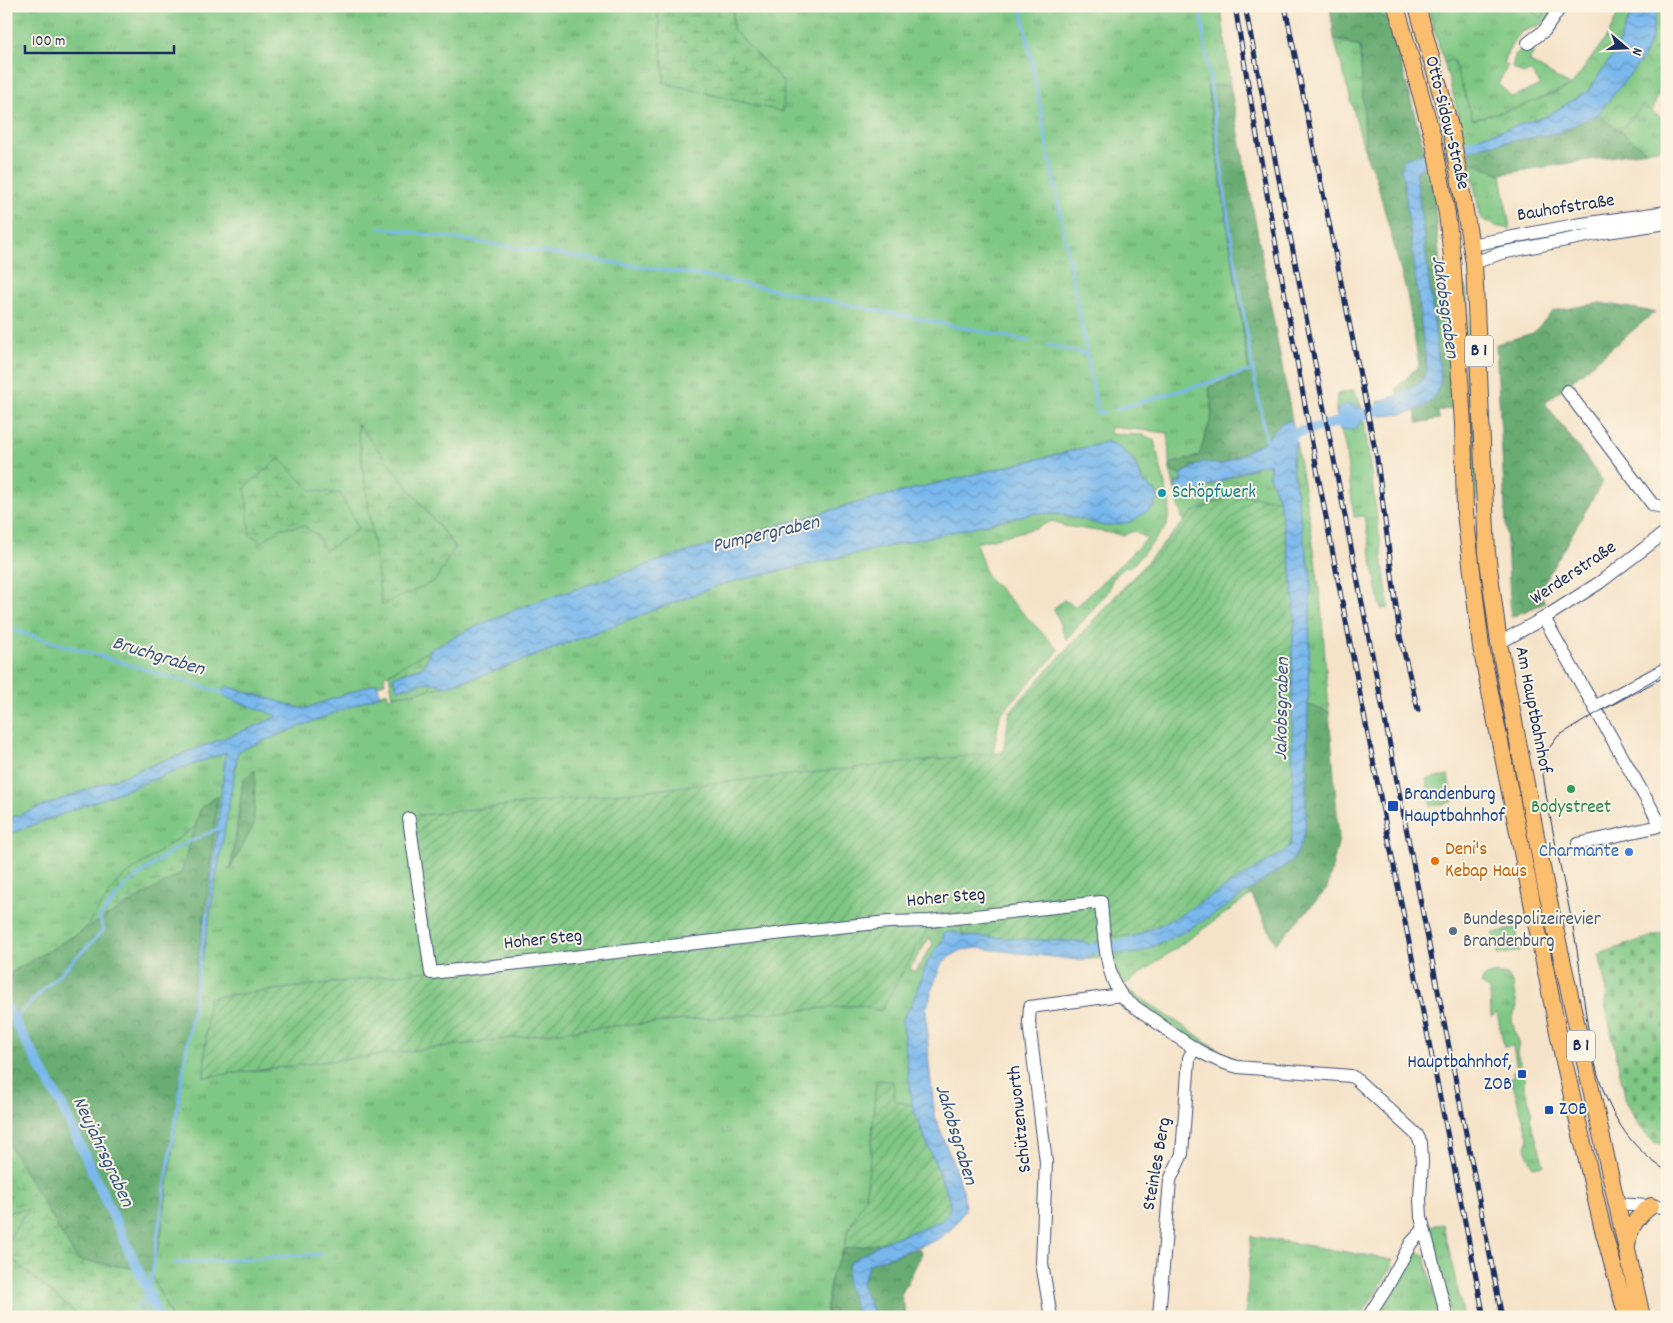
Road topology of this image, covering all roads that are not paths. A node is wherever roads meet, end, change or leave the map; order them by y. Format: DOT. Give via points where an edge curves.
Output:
graph roads {
  1 [pos="1396,6"];
  2 [pos="1417,6"];
  3 [pos="1561,6"];
  4 [pos="1528,43"];
  5 [pos="1667,212"];
  6 [pos="1667,223"];
  7 [pos="1471,245"];
  8 [pos="1452,257"];
  9 [pos="1474,263"];
  10 [pos="1567,390"];
  11 [pos="1666,507"];
  12 [pos="1486,512"];
  13 [pos="1465,513"];
  14 [pos="1667,532"];
  15 [pos="1544,618"];
  16 [pos="1499,643"];
  17 [pos="1482,647"];
  18 [pos="1667,668"];
  19 [pos="1594,707"];
  20 [pos="410,819"];
  21 [pos="1665,822"];
  22 [pos="1578,844"];
  23 [pos="1121,995"];
  24 [pos="1194,1049"];
  25 [pos="1596,1202"];
  26 [pos="1616,1204"];
  27 [pos="1659,1207"];
  28 [pos="1422,1223"];
  29 [pos="1628,1259"];
  30 [pos="1052,1317"];
  31 [pos="1159,1317"];
  32 [pos="1368,1317"];
  33 [pos="1447,1317"];
  34 [pos="1627,1317"];
  35 [pos="1642,1317"];
  1 -- 8 [label="main road, Otto-Sidow-Straße / B 1" via="1440,169"];
  2 -- 7 [label="main road, Otto-Sidow-Straße / B 1" via="1451,133"];
  3 -- 4 [label="street" via="1545,30"];
  5 -- 7 [label="street, Bauhofstraße"];
  6 -- 9 [label="street, Bauhofstraße" via="1501,253"];
  7 -- 8 [label="main road"];
  7 -- 9 [label="main road, Am Hauptbahnhof / B 1"];
  8 -- 9 [label="main road"];
  8 -- 13 [label="main road, Am Hauptbahnhof / B 1"];
  9 -- 12 [label="main road, Am Hauptbahnhof / B 1"];
  10 -- 11 [label="street" via="1653,505"];
  12 -- 13 [label="main road"];
  12 -- 16 [label="main road, Am Hauptbahnhof / B 1"];
  13 -- 17 [label="main road, Am Hauptbahnhof / B 1"];
  14 -- 15 [label="street, Werderstraße"];
  15 -- 16 [label="street, Werderstraße"];
  15 -- 19 [label="street"];
  16 -- 17 [label="main road"];
  16 -- 26 [label="main road, Am Hauptbahnhof / B 1" via="1546,888"];
  17 -- 25 [label="main road, Am Hauptbahnhof / B 1" via="1562,1050"];
  18 -- 19 [label="street"];
  19 -- 21 [label="street" via="1658,820"];
  20 -- 23 [label="street, Hoher Steg" via="431,973 837,927 929,921 1101,902 1107,958"];
  21 -- 22 [label="street"];
  23 -- 24 [label="street"];
  23 -- 30 [label="street, Schützenworth" via="1030,1007 1029,1022 1046,1162 1042,1263"];
  24 -- 28 [label="street" via="1223,1064 1238,1067 1356,1079 1417,1135 1421,1143"];
  24 -- 31 [label="street, Steinles Berg" via="1189,1058 1182,1154 1170,1180"];
  25 -- 26 [label="main road"];
  25 -- 34 [label="main road, B 1"];
  26 -- 27 [label="street"];
  26 -- 29 [label="main road, B 1"];
  27 -- 29 [label="main road" via="1638,1217 1627,1241"];
  28 -- 32 [label="street"];
  28 -- 33 [label="street"];
  29 -- 35 [label="main road, B 1"];
}
